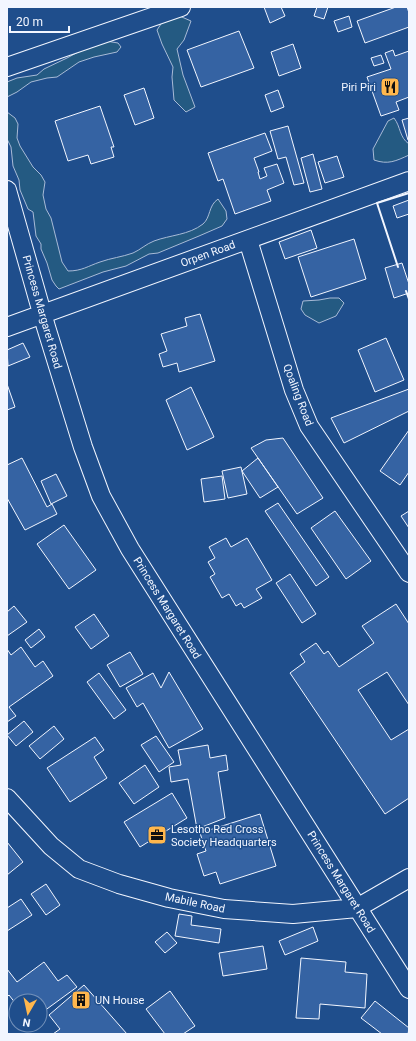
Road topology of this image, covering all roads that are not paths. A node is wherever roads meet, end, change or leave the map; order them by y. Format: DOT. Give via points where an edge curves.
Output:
graph roads {
  1 [pos="181,7"];
  2 [pos="7,67"];
  3 [pos="409,181"];
  4 [pos="7,190"];
  5 [pos="248,240"];
  6 [pos="42,313"];
  7 [pos="7,327"];
  8 [pos="409,573"];
  9 [pos="7,798"];
  10 [pos="409,878"];
  11 [pos="357,908"];
  12 [pos="409,989"];
  1 -- 2 [label="street"];
  3 -- 5 [label="street, Orpen Road"];
  4 -- 6 [label="street, Princess Margaret Road"];
  5 -- 6 [label="street, Orpen Road"];
  5 -- 8 [label="street, Qoaling Road" via="294,390 308,426"];
  6 -- 7 [label="street, Orpen Road"];
  6 -- 11 [label="street, Princess Margaret Road" via="83,447 101,496 130,549"];
  9 -- 11 [label="street, Mabile Road" via="51,846 79,869 119,884 169,898 224,909 293,914"];
  10 -- 11 [label="street, Mabile Road"];
  11 -- 12 [label="street, Princess Margaret Road"];
}
